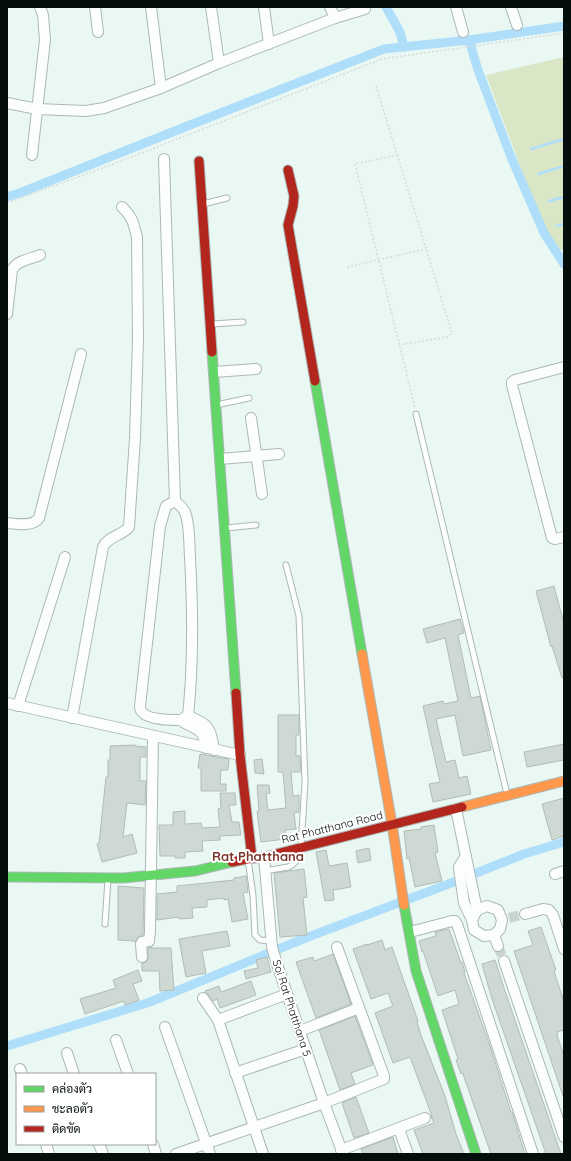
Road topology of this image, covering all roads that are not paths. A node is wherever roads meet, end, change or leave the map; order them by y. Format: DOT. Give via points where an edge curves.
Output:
graph roads {
  1 [pos="40,7"];
  2 [pos="95,7"];
  3 [pos="151,7"];
  4 [pos="211,7"];
  5 [pos="264,7"];
  6 [pos="330,7"];
  7 [pos="456,7"];
  8 [pos="511,7"];
  9 [pos="365,10"];
  10 [pos="336,18"];
  11 [pos="517,25"];
  12 [pos="98,32"];
  13 [pos="463,32"];
  14 [pos="269,44"];
  15 [pos="219,63"];
  16 [pos="161,88"];
  17 [pos="7,103"];
  18 [pos="37,109"];
  19 [pos="32,155"];
  20 [pos="164,159"];
  21 [pos="199,161"];
  22 [pos="288,170"];
  23 [pos="227,198"];
  24 [pos="202,204"];
  25 [pos="122,207"];
  26 [pos="40,255"];
  27 [pos="7,314"];
  28 [pos="243,322"];
  29 [pos="210,324"];
  30 [pos="81,354"];
  31 [pos="564,367"];
  32 [pos="256,368"];
  33 [pos="214,372"];
  34 [pos="249,398"];
  35 [pos="216,406"];
  36 [pos="416,414"];
  37 [pos="251,418"];
  38 [pos="279,454"];
  39 [pos="256,456"];
  40 [pos="220,459"];
  41 [pos="262,494"];
  42 [pos="175,501"];
  43 [pos="7,523"];
  44 [pos="256,524"];
  45 [pos="225,528"];
  46 [pos="564,537"];
  47 [pos="65,557"];
  48 [pos="286,565"];
  49 [pos="7,703"];
  50 [pos="18,706"];
  51 [pos="72,718"];
  52 [pos="185,720"];
  53 [pos="153,736"];
  54 [pos="210,749"];
  55 [pos="240,755"];
  56 [pos="564,781"];
  57 [pos="507,795"];
  58 [pos="456,809"];
  59 [pos="392,824"];
  60 [pos="301,847"];
  61 [pos="264,857"];
  62 [pos="250,859"];
  63 [pos="265,871"];
  64 [pos="152,875"];
  65 [pos="7,877"];
  66 [pos="108,878"];
  67 [pos="468,892"];
  68 [pos="477,910"];
  69 [pos="525,914"];
  70 [pos="472,920"];
  71 [pos="106,924"];
  72 [pos="410,932"];
  73 [pos="494,935"];
  74 [pos="272,944"];
  75 [pos="498,946"];
  76 [pos="337,947"];
  77 [pos="564,949"];
  78 [pos="142,957"];
  79 [pos="504,961"];
  80 [pos="287,994"];
  81 [pos="203,998"];
  82 [pos="359,1008"];
  83 [pos="218,1020"];
  84 [pos="165,1027"];
  85 [pos="300,1031"];
  86 [pos="116,1040"];
  87 [pos="306,1049"];
  88 [pos="67,1053"];
  89 [pos="74,1073"];
  90 [pos="128,1073"];
  91 [pos="236,1073"];
  92 [pos="324,1103"];
  93 [pos="425,1118"];
  94 [pos="254,1128"];
  95 [pos="399,1129"];
  96 [pos="564,1137"];
  97 [pos="207,1144"];
  98 [pos="342,1152"];
  99 [pos="176,1154"];
  100 [pos="210,1154"];
  101 [pos="263,1154"];
  102 [pos="408,1154"];
  103 [pos="476,1154"];
  104 [pos="533,1154"];
  1 -- 18 [label="street" via="45,40"];
  2 -- 12 [label="street"];
  3 -- 16 [label="street"];
  4 -- 15 [label="street"];
  5 -- 14 [label="street"];
  6 -- 10 [label="street"];
  7 -- 13 [label="street"];
  8 -- 11 [label="street"];
  9 -- 10 [label="street"];
  10 -- 14 [label="street"];
  14 -- 15 [label="street"];
  15 -- 16 [label="street"];
  16 -- 18 [label="street" via="104,108 86,111"];
  17 -- 18 [label="street"];
  18 -- 19 [label="street"];
  20 -- 42 [label="street"];
  21 -- 24 [label="street"];
  22 -- 59 [label="street" via="294,196 288,225"];
  23 -- 24 [label="lane"];
  24 -- 29 [label="street"];
  25 -- 51 [label="street" via="134,223 137,237 135,438 129,527 125,532 104,543"];
  26 -- 27 [label="street" via="18,263 12,270"];
  28 -- 29 [label="lane"];
  29 -- 33 [label="street"];
  30 -- 43 [label="street" via="39,518 35,522 24,524"];
  31 -- 46 [label="street" via="512,382 552,538 555,540"];
  32 -- 33 [label="street"];
  33 -- 35 [label="street"];
  34 -- 35 [label="lane"];
  35 -- 40 [label="street"];
  36 -- 57 [label="lane"];
  37 -- 39 [label="street"];
  38 -- 39 [label="street"];
  39 -- 40 [label="street"];
  39 -- 41 [label="street"];
  40 -- 45 [label="street"];
  42 -- 52 [label="street" via="181,505 188,526 193,625 192,677"];
  42 -- 52 [label="street" via="166,506 160,526 140,706 142,712 148,716"];
  44 -- 45 [label="lane"];
  45 -- 55 [label="street"];
  47 -- 50 [label="street"];
  48 -- 60 [label="lane" via="298,616 305,782"];
  49 -- 50 [label="street"];
  50 -- 51 [label="street"];
  51 -- 53 [label="street"];
  52 -- 54 [label="street" via="204,723 212,736"];
  53 -- 54 [label="street"];
  53 -- 64 [label="street"];
  54 -- 55 [label="street"];
  55 -- 62 [label="street"];
  56 -- 57 [label="street, Rat Phatthana Road"];
  57 -- 58 [label="street, Rat Phatthana Road"];
  58 -- 59 [label="street, Rat Phatthana Road"];
  58 -- 67 [label="street"];
  59 -- 60 [label="street, Rat Phatthana Road"];
  59 -- 72 [label="street"];
  60 -- 61 [label="street, Rat Phatthana Road"];
  60 -- 63 [label="lane" via="299,858 292,865"];
  61 -- 62 [label="street, Rat Phatthana Road"];
  61 -- 63 [label="street, Soi Rat Phatthana 5"];
  62 -- 64 [label="street, Rat Phatthana Road" via="195,871"];
  62 -- 74 [label="lane" via="255,935 260,940"];
  63 -- 74 [label="street, Soi Rat Phatthana 5"];
  64 -- 66 [label="street, Rat Phatthana Road"];
  64 -- 78 [label="street" via="150,940 141,944"];
  65 -- 66 [label="street, Rat Phatthana Road"];
  66 -- 71 [label="lane"];
  67 -- 68 [label="street"];
  67 -- 70 [label="street" via="464,903"];
  68 -- 70 [label="street"];
  68 -- 73 [label="street" via="487,906 498,910 506,919"];
  69 -- 77 [label="street" via="548,910 553,915"];
  70 -- 73 [label="street" via="474,930 484,936"];
  72 -- 103 [label="street" via="416,971"];
  72 -- 104 [label="street" via="452,921 457,924"];
  73 -- 75 [label="street"];
  74 -- 80 [label="street, Soi Rat Phatthana 5"];
  76 -- 82 [label="street"];
  79 -- 96 [label="street"];
  80 -- 83 [label="street"];
  80 -- 85 [label="street, Soi Rat Phatthana 5"];
  81 -- 83 [label="street"];
  82 -- 85 [label="street"];
  82 -- 92 [label="street" via="384,1079"];
  83 -- 91 [label="street"];
  84 -- 97 [label="street"];
  85 -- 87 [label="street, Soi Rat Phatthana 5"];
  86 -- 90 [label="street"];
  87 -- 91 [label="street"];
  87 -- 92 [label="street, Soi Rat Phatthana 5"];
  88 -- 89 [label="street"];
  91 -- 94 [label="street"];
  92 -- 94 [label="street"];
  92 -- 98 [label="street, Soi Rat Phatthana 5"];
  93 -- 95 [label="street"];
  94 -- 97 [label="street"];
  94 -- 101 [label="street"];
  95 -- 98 [label="street"];
  95 -- 102 [label="street"];
  97 -- 99 [label="street"];
  97 -- 100 [label="street"];
}
